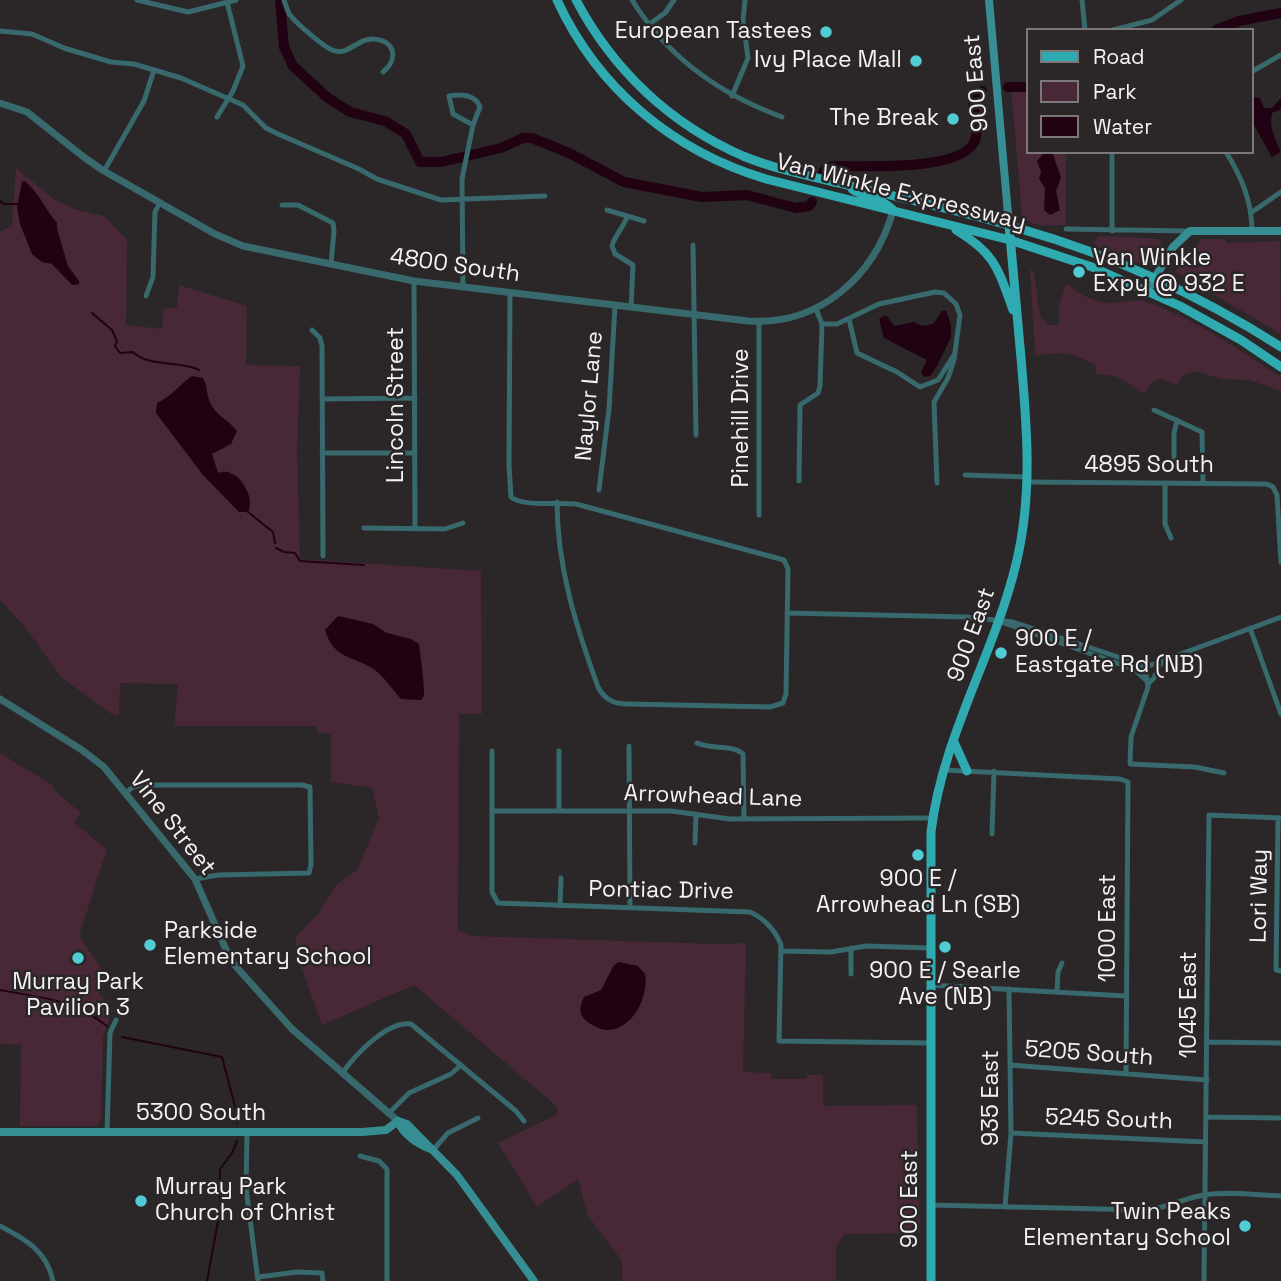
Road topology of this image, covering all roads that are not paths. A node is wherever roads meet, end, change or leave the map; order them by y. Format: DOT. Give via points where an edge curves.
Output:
graph roads {
  1 [pos="137,0"];
  2 [pos="236,0"];
  3 [pos="284,0"];
  4 [pos="557,0"];
  5 [pos="576,0"];
  6 [pos="632,0"];
  7 [pos="674,0"];
  8 [pos="745,0"];
  9 [pos="989,0"];
  10 [pos="1082,0"];
  11 [pos="1181,0"];
  12 [pos="222,2"];
  13 [pos="648,25"];
  14 [pos="1085,28"];
  15 [pos="1121,28"];
  16 [pos="0,31"];
  17 [pos="1281,55"];
  18 [pos="154,70"];
  19 [pos="1253,71"];
  20 [pos="383,72"];
  21 [pos="732,96"];
  22 [pos="228,99"];
  23 [pos="0,103"];
  24 [pos="217,117"];
  25 [pos="782,117"];
  26 [pos="473,125"];
  27 [pos="1112,154"];
  28 [pos="1227,154"];
  29 [pos="104,171"];
  30 [pos="846,185"];
  31 [pos="1281,192"];
  32 [pos="545,196"];
  33 [pos="462,200"];
  34 [pos="160,202"];
  35 [pos="282,205"];
  36 [pos="607,210"];
  37 [pos="893,211"];
  38 [pos="953,211"];
  39 [pos="1252,212"];
  40 [pos="627,217"];
  41 [pos="644,221"];
  42 [pos="947,224"];
  43 [pos="1009,225"];
  44 [pos="1066,229"];
  45 [pos="1281,230"];
  46 [pos="1112,231"];
  47 [pos="1190,231"];
  48 [pos="1252,231"];
  49 [pos="1010,240"];
  50 [pos="693,245"];
  51 [pos="331,265"];
  52 [pos="1153,278"];
  53 [pos="414,281"];
  54 [pos="463,288"];
  55 [pos="1148,290"];
  56 [pos="510,293"];
  57 [pos="146,296"];
  58 [pos="615,306"];
  59 [pos="631,308"];
  60 [pos="816,309"];
  61 [pos="695,315"];
  62 [pos="849,319"];
  63 [pos="1017,321"];
  64 [pos="759,322"];
  65 [pos="822,324"];
  66 [pos="312,330"];
  67 [pos="1281,347"];
  68 [pos="954,355"];
  69 [pos="1281,367"];
  70 [pos="415,398"];
  71 [pos="322,399"];
  72 [pos="1154,410"];
  73 [pos="1177,420"];
  74 [pos="696,435"];
  75 [pos="322,453"];
  76 [pos="415,453"];
  77 [pos="1174,466"];
  78 [pos="965,475"];
  79 [pos="1028,479"];
  80 [pos="799,481"];
  81 [pos="937,483"];
  82 [pos="1165,483"];
  83 [pos="1203,483"];
  84 [pos="599,490"];
  85 [pos="556,502"];
  86 [pos="759,515"];
  87 [pos="463,523"];
  88 [pos="364,528"];
  89 [pos="415,529"];
  90 [pos="1171,538"];
  91 [pos="323,556"];
  92 [pos="1281,562"];
  93 [pos="787,614"];
  94 [pos="1281,617"];
  95 [pos="998,621"];
  96 [pos="1250,628"];
  97 [pos="1162,661"];
  98 [pos="1145,666"];
  99 [pos="1134,668"];
  100 [pos="1149,683"];
  101 [pos="0,699"];
  102 [pos="1281,714"];
  103 [pos="954,742"];
  104 [pos="697,743"];
  105 [pos="629,746"];
  106 [pos="492,751"];
  107 [pos="559,751"];
  108 [pos="944,770"];
  109 [pos="967,771"];
  110 [pos="994,771"];
  111 [pos="1224,773"];
  112 [pos="125,793"];
  113 [pos="492,810"];
  114 [pos="559,811"];
  115 [pos="630,811"];
  116 [pos="696,814"];
  117 [pos="932,818"];
  118 [pos="1280,818"];
  119 [pos="744,819"];
  120 [pos="992,834"];
  121 [pos="695,843"];
  122 [pos="561,878"];
  123 [pos="195,879"];
  124 [pos="560,906"];
  125 [pos="630,908"];
  126 [pos="851,948"];
  127 [pos="930,948"];
  128 [pos="781,951"];
  129 [pos="1062,963"];
  130 [pos="1281,971"];
  131 [pos="851,974"];
  132 [pos="930,985"];
  133 [pos="1009,989"];
  134 [pos="1057,992"];
  135 [pos="1126,996"];
  136 [pos="116,1020"];
  137 [pos="1208,1042"];
  138 [pos="1281,1042"];
  139 [pos="930,1043"];
  140 [pos="461,1065"];
  141 [pos="1010,1065"];
  142 [pos="343,1072"];
  143 [pos="1126,1074"];
  144 [pos="1208,1080"];
  145 [pos="389,1112"];
  146 [pos="1206,1117"];
  147 [pos="478,1118"];
  148 [pos="1281,1118"];
  149 [pos="398,1121"];
  150 [pos="524,1121"];
  151 [pos="0,1132"];
  152 [pos="107,1133"];
  153 [pos="247,1133"];
  154 [pos="1011,1133"];
  155 [pos="1206,1142"];
  156 [pos="433,1150"];
  157 [pos="360,1156"];
  158 [pos="1205,1195"];
  159 [pos="1281,1196"];
  160 [pos="930,1205"];
  161 [pos="1005,1207"];
  162 [pos="0,1226"];
  163 [pos="258,1279"];
  164 [pos="53,1281"];
  165 [pos="323,1281"];
  166 [pos="387,1281"];
  167 [pos="534,1281"];
  168 [pos="931,1281"];
  169 [pos="1204,1281"];
  1 -- 12 [label="street" via="188,12"];
  2 -- 12 [label="street"];
  3 -- 20 [label="street" via="288,14 336,52 365,39 381,40 390,47 393,58"];
  4 -- 37 [label="main road, Van Winkle Expressway" via="611,84 681,142 743,172"];
  5 -- 30 [label="main road, Van Winkle Expressway" via="623,70 683,122 756,161"];
  6 -- 13 [label="street"];
  7 -- 13 [label="street"];
  8 -- 21 [label="street" via="748,58"];
  9 -- 43 [label="main road, 900 East"];
  10 -- 14 [label="street"];
  11 -- 15 [label="street" via="1152,20"];
  12 -- 22 [label="street" via="243,64"];
  13 -- 21 [label="street" via="692,69"];
  16 -- 18 [label="street" via="32,34 111,62"];
  17 -- 19 [label="street"];
  18 -- 22 [label="street"];
  18 -- 29 [label="street" via="145,99"];
  21 -- 25 [label="street"];
  22 -- 24 [label="street"];
  22 -- 33 [label="street" via="246,107 269,129 377,179 435,198"];
  23 -- 29 [label="street, 4800 South" via="34,116"];
  26 -- 26 [label="street" via="453,114 449,96 477,100 480,111"];
  26 -- 33 [label="street"];
  27 -- 46 [label="street"];
  28 -- 39 [label="street"];
  29 -- 34 [label="street, 4800 South"];
  30 -- 37 [label="main road"];
  30 -- 38 [label="main road, Van Winkle Expressway"];
  31 -- 39 [label="street"];
  32 -- 33 [label="street"];
  33 -- 54 [label="street"];
  34 -- 51 [label="street, 4800 South" via="223,239"];
  34 -- 57 [label="street" via="155,212 153,276"];
  35 -- 51 [label="street" via="298,205 333,223"];
  36 -- 40 [label="street"];
  37 -- 38 [label="main road" via="904,207"];
  37 -- 42 [label="main road, Van Winkle Expressway"];
  37 -- 60 [label="street, 4800 South" via="882,241 860,274 842,293"];
  38 -- 43 [label="main road, Van Winkle Expressway"];
  39 -- 48 [label="street"];
  40 -- 41 [label="street"];
  40 -- 59 [label="street" via="612,246 615,254 633,265"];
  42 -- 49 [label="main road, Van Winkle Expressway"];
  42 -- 63 [label="main road" via="989,255"];
  43 -- 49 [label="main road, 900 East"];
  43 -- 52 [label="main road, Van Winkle Expressway"];
  44 -- 46 [label="street"];
  45 -- 48 [label="main road"];
  46 -- 47 [label="street"];
  47 -- 48 [label="main road"];
  47 -- 52 [label="main road"];
  49 -- 55 [label="main road, Van Winkle Expressway"];
  49 -- 63 [label="main road, 900 East"];
  50 -- 61 [label="street"];
  51 -- 53 [label="street, 4800 South"];
  52 -- 55 [label="main road"];
  52 -- 67 [label="main road, Van Winkle Expressway"];
  53 -- 54 [label="street, 4800 South"];
  53 -- 70 [label="street, Lincoln Street"];
  54 -- 56 [label="street, 4800 South"];
  55 -- 69 [label="main road, Van Winkle Expressway"];
  56 -- 58 [label="street, 4800 South"];
  56 -- 85 [label="street" via="510,493 519,502"];
  58 -- 59 [label="street, 4800 South"];
  58 -- 84 [label="street, Naylor Lane"];
  59 -- 61 [label="street, 4800 South"];
  60 -- 64 [label="street, 4800 South"];
  60 -- 65 [label="street"];
  61 -- 64 [label="street, 4800 South"];
  61 -- 74 [label="street"];
  62 -- 65 [label="street"];
  62 -- 68 [label="street" via="857,353 920,387 939,380"];
  62 -- 68 [label="street" via="879,304 940,291 956,304 960,315"];
  63 -- 79 [label="main road, 900 East"];
  64 -- 86 [label="street, Pinehill Drive"];
  65 -- 80 [label="street" via="820,386 800,405"];
  66 -- 71 [label="street" via="322,346"];
  68 -- 81 [label="street" via="934,402"];
  70 -- 71 [label="street"];
  70 -- 76 [label="street, Lincoln Street"];
  71 -- 75 [label="street"];
  72 -- 73 [label="street"];
  73 -- 77 [label="street"];
  73 -- 83 [label="street" via="1202,434"];
  75 -- 76 [label="street"];
  75 -- 91 [label="street"];
  76 -- 89 [label="street, Lincoln Street"];
  78 -- 79 [label="street, 4895 South"];
  79 -- 82 [label="street, 4895 South"];
  79 -- 95 [label="main road, 900 East" via="1020,545"];
  82 -- 83 [label="street, 4895 South"];
  82 -- 90 [label="street"];
  83 -- 92 [label="street, 4895 South" via="1270,485 1277,495"];
  85 -- 93 [label="street" via="782,559 788,569"];
  85 -- 93 [label="street" via="567,593 598,687 612,702 780,705 786,697"];
  87 -- 89 [label="street" via="449,529"];
  88 -- 89 [label="street"];
  93 -- 95 [label="street"];
  94 -- 96 [label="street"];
  95 -- 98 [label="street"];
  95 -- 99 [label="street"];
  95 -- 103 [label="main road, 900 East"];
  96 -- 97 [label="street"];
  96 -- 102 [label="street"];
  97 -- 98 [label="street"];
  97 -- 100 [label="street"];
  98 -- 99 [label="street"];
  98 -- 100 [label="street"];
  99 -- 100 [label="street"];
  100 -- 111 [label="street" via="1131,737 1130,764"];
  101 -- 112 [label="street, Vine Street" via="93,757"];
  103 -- 108 [label="main road, 900 East"];
  103 -- 109 [label="main road"];
  104 -- 119 [label="street" via="743,754"];
  105 -- 115 [label="street"];
  106 -- 113 [label="street"];
  107 -- 114 [label="street"];
  108 -- 109 [label="street"];
  108 -- 117 [label="main road, 900 East"];
  109 -- 110 [label="street"];
  110 -- 120 [label="street"];
  110 -- 135 [label="street, 1000 East" via="1128,782"];
  112 -- 123 [label="street, Vine Street"];
  112 -- 123 [label="street" via="145,785 310,787 309,873"];
  113 -- 114 [label="street, Arrowhead Lane"];
  113 -- 124 [label="street, Pontiac Drive" via="492,892 496,901"];
  114 -- 115 [label="street, Arrowhead Lane"];
  115 -- 116 [label="street, Arrowhead Lane"];
  115 -- 125 [label="street"];
  116 -- 119 [label="street, Arrowhead Lane"];
  116 -- 121 [label="street"];
  117 -- 119 [label="street, Arrowhead Lane"];
  117 -- 127 [label="main road, 900 East"];
  118 -- 130 [label="street, Lori Way" via="1276,971"];
  118 -- 137 [label="street, 1045 East" via="1209,815"];
  122 -- 124 [label="street"];
  123 -- 142 [label="street, Vine Street" via="229,958 292,1028"];
  124 -- 125 [label="street, Pontiac Drive"];
  125 -- 128 [label="street, Pontiac Drive" via="751,912 777,935"];
  126 -- 127 [label="street"];
  126 -- 128 [label="street"];
  126 -- 131 [label="street"];
  127 -- 132 [label="main road, 900 East"];
  128 -- 139 [label="street" via="779,1041"];
  129 -- 134 [label="street"];
  132 -- 133 [label="street"];
  132 -- 139 [label="main road, 900 East"];
  133 -- 134 [label="street"];
  133 -- 141 [label="street, 935 East"];
  134 -- 135 [label="street"];
  135 -- 143 [label="street, 1000 East"];
  136 -- 152 [label="street" via="110,1033"];
  137 -- 138 [label="street"];
  137 -- 144 [label="street, 1045 East"];
  139 -- 160 [label="main road, 900 East"];
  140 -- 142 [label="street" via="415,1026 405,1024 364,1048"];
  140 -- 145 [label="street" via="409,1093"];
  140 -- 150 [label="street"];
  141 -- 143 [label="street, 5205 South"];
  141 -- 154 [label="street, 935 East"];
  142 -- 145 [label="street, Vine Street"];
  143 -- 144 [label="street, 5205 South"];
  144 -- 146 [label="street, 1045 East"];
  145 -- 149 [label="street, Vine Street"];
  146 -- 148 [label="street"];
  146 -- 155 [label="street, 1045 East"];
  147 -- 156 [label="street" via="447,1133"];
  149 -- 153 [label="main road, 5300 South" via="380,1132"];
  149 -- 156 [label="main road, Vine Street"];
  151 -- 152 [label="main road, 5300 South"];
  152 -- 153 [label="main road, 5300 South"];
  153 -- 163 [label="street" via="246,1188"];
  154 -- 155 [label="street, 5245 South"];
  154 -- 161 [label="street, 935 East"];
  155 -- 158 [label="street, 1045 East"];
  156 -- 167 [label="main road, Vine Street" via="457,1175"];
  157 -- 166 [label="street" via="379,1161 387,1169"];
  158 -- 159 [label="street"];
  158 -- 161 [label="street" via="1152,1209"];
  158 -- 169 [label="street, 1045 East"];
  160 -- 161 [label="street"];
  160 -- 168 [label="main road, 900 East"];
  162 -- 164 [label="street" via="39,1251"];
  163 -- 165 [label="street" via="310,1272 322,1273"];
}
